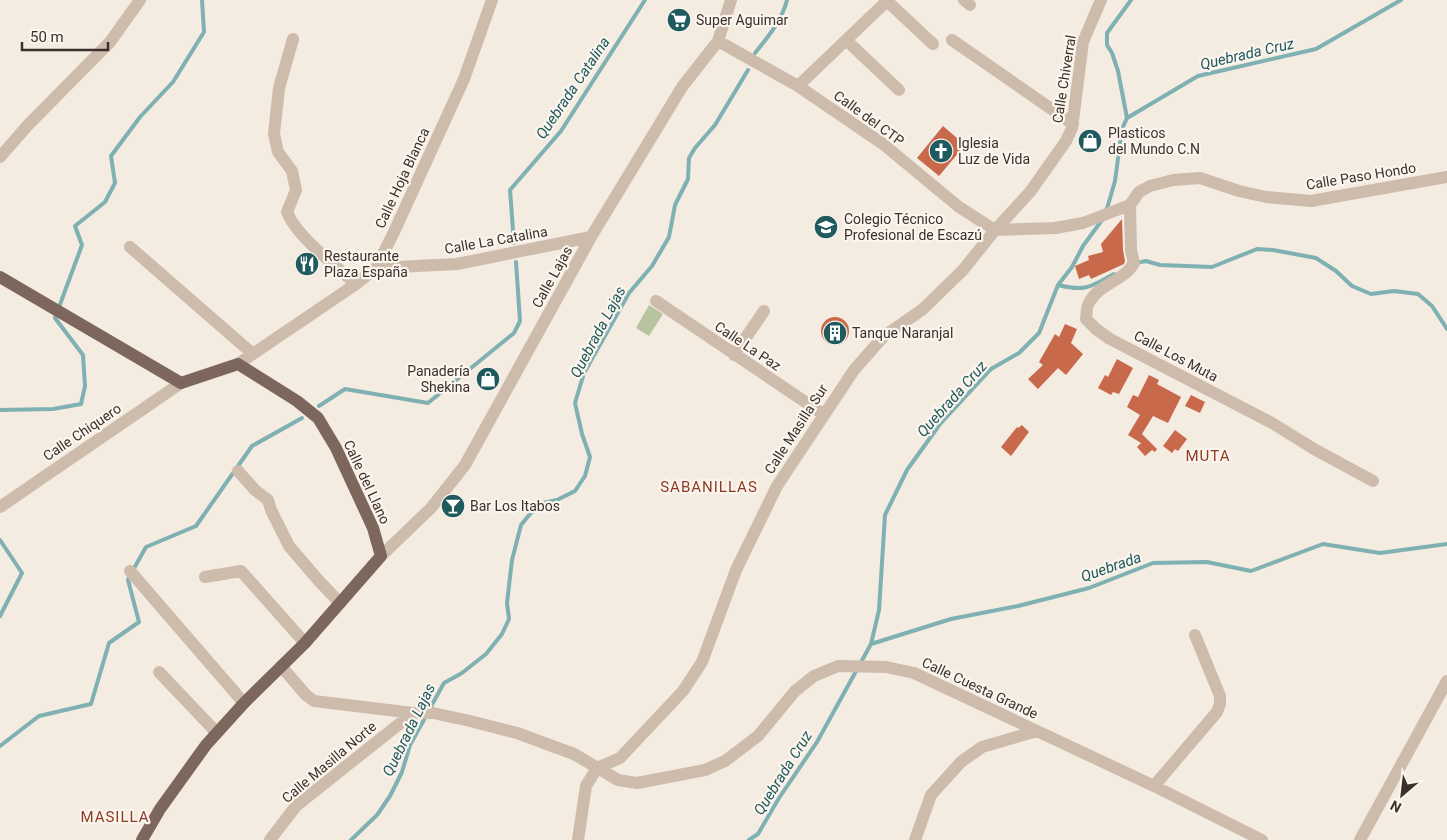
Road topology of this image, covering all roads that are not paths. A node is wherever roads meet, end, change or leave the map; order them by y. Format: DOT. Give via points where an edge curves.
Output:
graph roads {
  1 [pos="140,0"];
  2 [pos="492,0"];
  3 [pos="730,0"];
  4 [pos="887,0"];
  5 [pos="1100,1"];
  6 [pos="293,39"];
  7 [pos="846,40"];
  8 [pos="952,40"];
  9 [pos="718,41"];
  10 [pos="933,44"];
  11 [pos="798,86"];
  12 [pos="899,90"];
  13 [pos="1073,124"];
  14 [pos="0,157"];
  15 [pos="1447,177"];
  16 [pos="1130,205"];
  17 [pos="995,230"];
  18 [pos="592,237"];
  19 [pos="130,247"];
  20 [pos="376,268"];
  21 [pos="0,277"];
  22 [pos="356,284"];
  23 [pos="656,301"];
  24 [pos="764,311"];
  25 [pos="253,354"];
  26 [pos="734,355"];
  27 [pos="238,364"];
  28 [pos="181,384"];
  29 [pos="823,414"];
  30 [pos="238,471"];
  31 [pos="1373,481"];
  32 [pos="0,507"];
  33 [pos="381,556"];
  34 [pos="130,571"];
  35 [pos="205,577"];
  36 [pos="340,603"];
  37 [pos="1195,635"];
  38 [pos="305,643"];
  39 [pos="281,666"];
  40 [pos="159,672"];
  41 [pos="1447,681"];
  42 [pos="244,703"];
  43 [pos="413,713"];
  44 [pos="1037,731"];
  45 [pos="217,733"];
  46 [pos="597,768"];
  47 [pos="1154,786"];
  48 [pos="142,840"];
  49 [pos="270,840"];
  50 [pos="578,840"];
  51 [pos="915,840"];
  52 [pos="1262,840"];
  53 [pos="1360,840"];
  1 -- 14 [label="street" via="110,42"];
  2 -- 20 [label="street, Calle Hoja Blanca" via="464,79"];
  3 -- 9 [label="street, Calle Lajas"];
  4 -- 7 [label="street"];
  4 -- 10 [label="street"];
  5 -- 13 [label="street, Calle Chiverral" via="1083,42"];
  6 -- 22 [label="street" via="279,88 274,134 278,152 292,170 296,190 287,212 290,221 303,235"];
  7 -- 11 [label="street"];
  7 -- 12 [label="street"];
  8 -- 13 [label="street"];
  9 -- 11 [label="street, Calle del CTP"];
  9 -- 18 [label="street, Calle Lajas" via="682,87"];
  11 -- 17 [label="street, Calle del CTP" via="883,144 959,207"];
  13 -- 17 [label="street, Calle Chiverral" via="1066,141 1030,192"];
  15 -- 16 [label="street, Calle Paso Hondo" via="1311,201 1266,197 1200,178 1173,180 1139,192"];
  16 -- 17 [label="street, Calle Paso Hondo" via="1083,223 1055,228"];
  16 -- 31 [label="street, Calle Los Muta" via="1130,241 1134,260 1130,270 1100,290 1088,304 1086,319 1096,329"];
  17 -- 29 [label="street, Calle Masilla Sur" via="940,294 883,337 854,370"];
  18 -- 20 [label="street, Calle La Catalina" via="457,264"];
  18 -- 33 [label="street, Calle Lajas" via="465,465 431,508"];
  19 -- 25 [label="street"];
  20 -- 22 [label="street, Calle Hoja Blanca"];
  21 -- 28 [label="main road"];
  22 -- 25 [label="street, Calle Hoja Blanca"];
  23 -- 26 [label="street, Calle La Paz"];
  24 -- 26 [label="street"];
  25 -- 27 [label="street, Calle Hoja Blanca"];
  26 -- 29 [label="street, Calle La Paz"];
  27 -- 28 [label="main road"];
  27 -- 33 [label="main road, Calle del Llano" via="318,418 336,448 373,528"];
  28 -- 32 [label="street, Calle Chiquero"];
  29 -- 46 [label="street, Calle Masilla Sur" via="777,486 736,570 702,662 683,691 620,758"];
  30 -- 36 [label="street" via="268,500 289,546"];
  33 -- 36 [label="main road"];
  34 -- 42 [label="street"];
  35 -- 38 [label="street" via="241,571"];
  36 -- 38 [label="main road"];
  37 -- 47 [label="street" via="1220,696 1220,704 1206,726"];
  38 -- 39 [label="main road"];
  39 -- 42 [label="main road"];
  39 -- 43 [label="street, Calle Cuesta Grande" via="314,701"];
  40 -- 45 [label="street"];
  41 -- 53 [label="street"];
  42 -- 45 [label="main road"];
  43 -- 46 [label="street, Calle Cuesta Grande" via="433,713 516,734 574,754"];
  43 -- 49 [label="street, Calle Masilla Norte" via="296,806"];
  44 -- 46 [label="street, Calle Cuesta Grande" via="914,673 886,667 838,666 814,676 795,691 758,736 725,761 705,770 636,783 618,780"];
  44 -- 47 [label="street, Calle Cuesta Grande"];
  44 -- 51 [label="street" via="982,747 961,762 931,795"];
  45 -- 48 [label="main road" via="160,809"];
  46 -- 50 [label="street" via="586,786"];
  47 -- 52 [label="street, Calle Cuesta Grande"];
}
